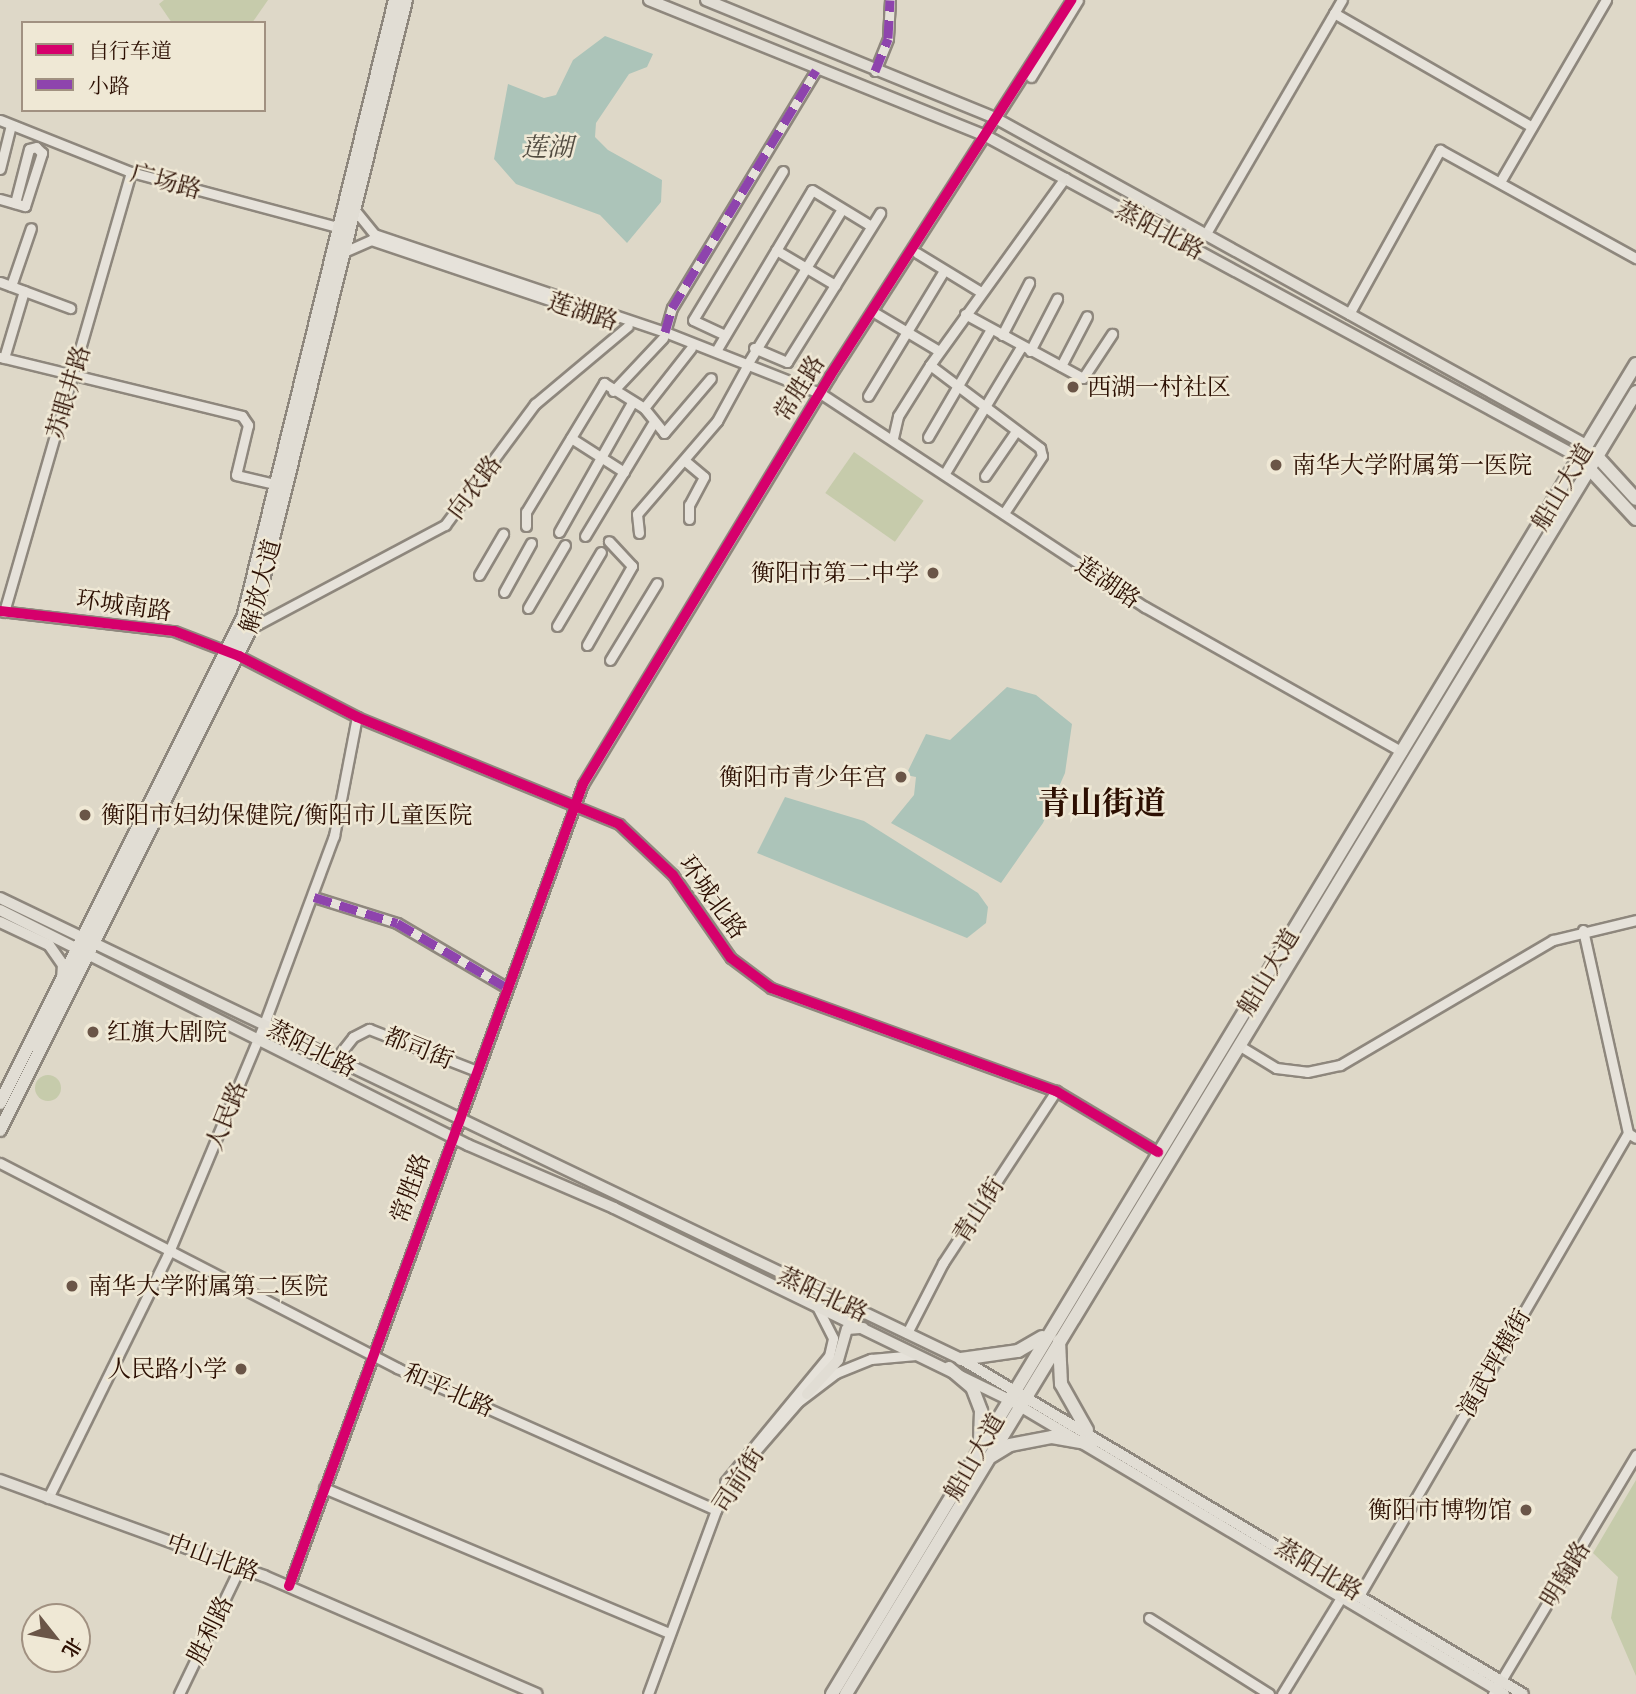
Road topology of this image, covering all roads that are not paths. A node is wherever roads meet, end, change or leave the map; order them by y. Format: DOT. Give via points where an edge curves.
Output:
graph roads {
  1 [pos="395,0"];
  2 [pos="406,0"];
  3 [pos="649,0"];
  4 [pos="706,0"];
  5 [pos="890,0"];
  6 [pos="1071,0"];
  7 [pos="1079,0"];
  8 [pos="1342,0"];
  9 [pos="1606,0"];
  10 [pos="1335,13"];
  11 [pos="816,70"];
  12 [pos="876,71"];
  13 [pos="1000,120"];
  14 [pos="4,123"];
  15 [pos="1532,127"];
  16 [pos="988,138"];
  17 [pos="0,169"];
  18 [pos="783,171"];
  19 [pos="131,173"];
  20 [pos="1065,178"];
  21 [pos="1500,182"];
  22 [pos="0,199"];
  23 [pos="15,203"];
  24 [pos="842,208"];
  25 [pos="354,209"];
  26 [pos="880,213"];
  27 [pos="871,226"];
  28 [pos="338,227"];
  29 [pos="30,228"];
  30 [pos="1205,235"];
  31 [pos="776,250"];
  32 [pos="343,253"];
  33 [pos="917,253"];
  34 [pos="1636,258"];
  35 [pos="805,267"];
  36 [pos="943,272"];
  37 [pos="0,282"];
  38 [pos="1029,283"];
  39 [pos="835,285"];
  40 [pos="11,286"];
  41 [pos="24,291"];
  42 [pos="981,292"];
  43 [pos="1057,299"];
  44 [pos="70,308"];
  45 [pos="877,314"];
  46 [pos="965,314"];
  47 [pos="1349,314"];
  48 [pos="1087,316"];
  49 [pos="628,326"];
  50 [pos="991,329"];
  51 [pos="907,332"];
  52 [pos="1112,334"];
  53 [pos="664,335"];
  54 [pos="725,335"];
  55 [pos="1002,335"];
  56 [pos="691,348"];
  57 [pos="754,348"];
  58 [pos="1026,349"];
  59 [pos="716,351"];
  60 [pos="939,351"];
  61 [pos="2,358"];
  62 [pos="747,365"];
  63 [pos="930,365"];
  64 [pos="1636,365"];
  65 [pos="1061,366"];
  66 [pos="72,377"];
  67 [pos="711,378"];
  68 [pos="960,390"];
  69 [pos="613,391"];
  70 [pos="1636,392"];
  71 [pos="821,396"];
  72 [pos="868,396"];
  73 [pos="631,404"];
  74 [pos="644,408"];
  75 [pos="988,411"];
  76 [pos="652,425"];
  77 [pos="1016,431"];
  78 [pos="928,437"];
  79 [pos="571,438"];
  80 [pos="893,438"];
  81 [pos="1588,446"];
  82 [pos="1597,457"];
  83 [pos="601,458"];
  84 [pos="1580,458"];
  85 [pos="684,460"];
  86 [pos="1590,469"];
  87 [pos="624,472"];
  88 [pos="945,473"];
  89 [pos="985,476"];
  90 [pos="274,484"];
  91 [pos="1636,499"];
  92 [pos="1004,513"];
  93 [pos="689,519"];
  94 [pos="1636,519"];
  95 [pos="526,526"];
  96 [pos="559,531"];
  97 [pos="639,533"];
  98 [pos="503,534"];
  99 [pos="585,536"];
  100 [pos="609,541"];
  101 [pos="531,543"];
  102 [pos="565,545"];
  103 [pos="601,552"];
  104 [pos="479,575"];
  105 [pos="657,583"];
  106 [pos="504,592"];
  107 [pos="528,608"];
  108 [pos="2,612"];
  109 [pos="557,626"];
  110 [pos="251,628"];
  111 [pos="587,645"];
  112 [pos="235,654"];
  113 [pos="610,660"];
  114 [pos="357,717"];
  115 [pos="1402,752"];
  116 [pos="574,805"];
  117 [pos="313,897"];
  118 [pos="0,898"];
  119 [pos="0,910"];
  120 [pos="1636,920"];
  121 [pos="0,922"];
  122 [pos="1583,930"];
  123 [pos="91,940"];
  124 [pos="84,953"];
  125 [pos="61,983"];
  126 [pos="505,986"];
  127 [pos="264,1024"];
  128 [pos="256,1041"];
  129 [pos="1240,1046"];
  130 [pos="335,1060"];
  131 [pos="474,1070"];
  132 [pos="1056,1091"];
  133 [pos="0,1103"];
  134 [pos="456,1121"];
  135 [pos="0,1130"];
  136 [pos="450,1136"];
  137 [pos="1632,1136"];
  138 [pos="1158,1152"];
  139 [pos="0,1163"];
  140 [pos="168,1254"];
  141 [pos="814,1303"];
  142 [pos="865,1328"];
  143 [pos="907,1333"];
  144 [pos="1045,1335"];
  145 [pos="1059,1341"];
  146 [pos="372,1354"];
  147 [pos="920,1354"];
  148 [pos="961,1359"];
  149 [pos="949,1368"];
  150 [pos="1011,1393"];
  151 [pos="807,1394"];
  152 [pos="1023,1400"];
  153 [pos="1087,1430"];
  154 [pos="1090,1444"];
  155 [pos="980,1446"];
  156 [pos="1636,1455"];
  157 [pos="989,1458"];
  158 [pos="1636,1463"];
  159 [pos="0,1480"];
  160 [pos="324,1488"];
  161 [pos="48,1498"];
  162 [pos="713,1509"];
  163 [pos="240,1567"];
  164 [pos="906,1583"];
  165 [pos="289,1586"];
  166 [pos="1360,1594"];
  167 [pos="1342,1596"];
  168 [pos="1149,1618"];
  169 [pos="667,1632"];
  170 [pos="1500,1689"];
  171 [pos="179,1694"];
  172 [pos="537,1694"];
  173 [pos="642,1694"];
  174 [pos="648,1694"];
  175 [pos="832,1694"];
  176 [pos="846,1694"];
  177 [pos="1269,1694"];
  178 [pos="1282,1694"];
  179 [pos="1523,1694"];
  1 -- 28 [label="highway, 解放大道"];
  2 -- 25 [label="highway, 解放大道"];
  3 -- 11 [label="main road, 蒸阳北路"];
  4 -- 12 [label="main road, 蒸阳北路"];
  5 -- 12 [label="street" via="888,38"];
  6 -- 13 [label="street, 常胜路"];
  7 -- 13 [label="street, 常胜路"];
  8 -- 10 [label="street"];
  9 -- 15 [label="street"];
  10 -- 15 [label="street"];
  10 -- 30 [label="street"];
  11 -- 16 [label="main road, 蒸阳北路"];
  11 -- 53 [label="street" via="672,308"];
  12 -- 13 [label="main road, 蒸阳北路"];
  13 -- 16 [label="street, 常胜路"];
  13 -- 30 [label="main road, 蒸阳北路"];
  14 -- 17 [label="street"];
  14 -- 19 [label="street, 广场路"];
  15 -- 21 [label="street"];
  16 -- 20 [label="main road, 蒸阳北路"];
  16 -- 33 [label="street, 常胜路"];
  16 -- 71 [label="street, 常胜路"];
  18 -- 54 [label="street" via="693,320"];
  19 -- 28 [label="street, 广场路"];
  19 -- 66 [label="street, 苏眼井路"];
  20 -- 42 [label="street"];
  20 -- 84 [label="main road, 蒸阳北路"];
  21 -- 34 [label="street"];
  21 -- 47 [label="street" via="1440,150"];
  22 -- 23 [label="street"];
  23 -- 23 [label="street" via="25,206 42,153 36,147 29,149"];
  24 -- 27 [label="street"];
  24 -- 31 [label="street" via="812,190"];
  24 -- 35 [label="street"];
  25 -- 32 [label="highway, 解放大道"];
  25 -- 53 [label="street, 莲湖路" via="374,234"];
  26 -- 27 [label="street"];
  27 -- 39 [label="street"];
  28 -- 90 [label="highway, 解放大道"];
  29 -- 40 [label="street"];
  30 -- 47 [label="main road, 蒸阳北路"];
  31 -- 35 [label="street"];
  31 -- 54 [label="street"];
  32 -- 49 [label="street, 莲湖路" via="371,240"];
  32 -- 110 [label="highway, 解放大道"];
  33 -- 36 [label="street"];
  33 -- 45 [label="street, 常胜路"];
  35 -- 39 [label="street"];
  35 -- 57 [label="street"];
  36 -- 42 [label="street"];
  36 -- 51 [label="street"];
  37 -- 40 [label="street"];
  38 -- 55 [label="street"];
  39 -- 57 [label="street" via="787,362"];
  40 -- 41 [label="street"];
  41 -- 44 [label="street"];
  41 -- 61 [label="street"];
  42 -- 46 [label="street"];
  43 -- 58 [label="street"];
  45 -- 51 [label="street"];
  45 -- 71 [label="street, 常胜路"];
  46 -- 50 [label="street"];
  46 -- 60 [label="street"];
  47 -- 81 [label="main road, 蒸阳北路"];
  48 -- 65 [label="street"];
  49 -- 53 [label="street, 莲湖路"];
  49 -- 110 [label="street, 向农路" via="535,404 445,525"];
  50 -- 55 [label="street"];
  50 -- 68 [label="street"];
  51 -- 60 [label="street"];
  51 -- 72 [label="street"];
  52 -- 65 [label="street" via="1088,376"];
  53 -- 56 [label="street, 莲湖路"];
  53 -- 59 [label="street, 莲湖路"];
  53 -- 69 [label="street"];
  54 -- 59 [label="street"];
  55 -- 58 [label="street"];
  56 -- 62 [label="street, 莲湖路"];
  56 -- 74 [label="street"];
  57 -- 62 [label="street"];
  58 -- 65 [label="street"];
  58 -- 75 [label="street"];
  59 -- 62 [label="street, 莲湖路"];
  60 -- 63 [label="street"];
  61 -- 66 [label="street"];
  62 -- 71 [label="street, 莲湖路"];
  62 -- 85 [label="street" via="717,421"];
  63 -- 68 [label="street"];
  63 -- 80 [label="street" via="898,416"];
  64 -- 81 [label="highway, 船山大道"];
  66 -- 90 [label="street" via="242,415 248,425 236,475"];
  66 -- 108 [label="street, 苏眼井路"];
  67 -- 76 [label="street" via="664,433"];
  68 -- 75 [label="street"];
  68 -- 78 [label="street"];
  69 -- 73 [label="street"];
  69 -- 79 [label="street" via="604,383"];
  70 -- 82 [label="highway, 船山大道"];
  71 -- 80 [label="street, 莲湖路"];
  71 -- 116 [label="street, 常胜路"];
  73 -- 74 [label="street"];
  73 -- 83 [label="street"];
  74 -- 76 [label="street"];
  75 -- 77 [label="street"];
  75 -- 88 [label="street"];
  76 -- 87 [label="street"];
  77 -- 89 [label="street"];
  77 -- 92 [label="street" via="1042,456"];
  79 -- 83 [label="street"];
  79 -- 95 [label="street" via="526,512"];
  80 -- 88 [label="street, 莲湖路"];
  81 -- 82 [label="highway, 蒸阳北路"];
  81 -- 84 [label="highway, 船山大道"];
  82 -- 86 [label="highway, 船山大道"];
  82 -- 91 [label="highway, 蒸阳北路"];
  83 -- 87 [label="street"];
  83 -- 96 [label="street"];
  84 -- 86 [label="highway, 蒸阳北路"];
  84 -- 115 [label="highway, 船山大道"];
  85 -- 93 [label="street" via="704,477"];
  85 -- 97 [label="street" via="637,514"];
  86 -- 94 [label="highway, 蒸阳北路"];
  86 -- 129 [label="highway, 船山大道"];
  87 -- 99 [label="street"];
  88 -- 92 [label="street, 莲湖路"];
  90 -- 112 [label="highway, 解放大道"];
  92 -- 115 [label="street, 莲湖路" via="1145,607"];
  98 -- 104 [label="street"];
  100 -- 111 [label="street" via="632,566"];
  101 -- 106 [label="street"];
  102 -- 107 [label="street"];
  103 -- 109 [label="street"];
  105 -- 113 [label="street"];
  108 -- 112 [label="street, 环城南路" via="160,628"];
  110 -- 112 [label="highway, 解放大道"];
  112 -- 114 [label="street, 环城北路"];
  112 -- 123 [label="highway, 解放大道"];
  114 -- 116 [label="street, 环城北路"];
  114 -- 117 [label="street, 人民路" via="334,836"];
  115 -- 138 [label="highway, 船山大道"];
  116 -- 126 [label="street, 常胜路"];
  116 -- 132 [label="street, 环城北路" via="640,840 731,958 771,988"];
  117 -- 126 [label="street" via="397,923"];
  117 -- 127 [label="street, 人民路"];
  118 -- 123 [label="main road, 蒸阳北路"];
  119 -- 124 [label="main road, 蒸阳北路"];
  120 -- 122 [label="street"];
  121 -- 125 [label="main road" via="49,945 63,965"];
  122 -- 129 [label="street" via="1553,940 1340,1065 1307,1072 1276,1068"];
  122 -- 137 [label="street"];
  123 -- 124 [label="highway, 解放大道"];
  123 -- 127 [label="main road, 蒸阳北路"];
  124 -- 125 [label="highway, 解放大道"];
  124 -- 128 [label="main road, 蒸阳北路"];
  124 -- 135 [label="highway, 解放大道"];
  125 -- 133 [label="highway, 解放大道"];
  126 -- 131 [label="street, 常胜路"];
  127 -- 128 [label="street, 人民路"];
  127 -- 130 [label="main road, 蒸阳北路"];
  128 -- 136 [label="main road, 蒸阳北路"];
  128 -- 140 [label="street, 人民路"];
  129 -- 145 [label="highway, 船山大道"];
  130 -- 131 [label="street, 都司街" via="353,1037 369,1029"];
  130 -- 134 [label="main road, 蒸阳北路"];
  131 -- 134 [label="street, 常胜路"];
  132 -- 138 [label="street, 环城北路"];
  132 -- 143 [label="street, 青山街" via="943,1263"];
  134 -- 136 [label="street, 常胜路"];
  134 -- 143 [label="main road, 蒸阳北路"];
  136 -- 141 [label="main road, 蒸阳北路"];
  136 -- 146 [label="street, 常胜路"];
  137 -- 166 [label="street, 演武坪横街"];
  138 -- 144 [label="highway, 船山大道"];
  139 -- 140 [label="street, 和平北路"];
  140 -- 146 [label="street, 和平北路"];
  140 -- 161 [label="street, 人民路"];
  141 -- 142 [label="main road, 蒸阳北路"];
  141 -- 162 [label="street, 司前街" via="828,1323 829,1356 733,1467"];
  142 -- 147 [label="main road, 蒸阳北路"];
  142 -- 151 [label="main road" via="847,1329 838,1360"];
  143 -- 148 [label="main road, 蒸阳北路"];
  144 -- 148 [label="highway" via="1018,1351"];
  144 -- 150 [label="highway, 船山大道"];
  145 -- 152 [label="highway, 船山大道"];
  145 -- 153 [label="highway" via="1061,1384"];
  146 -- 160 [label="street, 常胜路"];
  146 -- 162 [label="street, 和平北路"];
  147 -- 149 [label="main road, 蒸阳北路"];
  147 -- 151 [label="street, 司前街" via="850,1366"];
  148 -- 150 [label="main road, 蒸阳北路"];
  149 -- 150 [label="main road, 蒸阳北路"];
  149 -- 155 [label="highway" via="972,1387 981,1411"];
  150 -- 152 [label="main road, 蒸阳北路"];
  150 -- 155 [label="highway, 船山大道"];
  151 -- 162 [label="street, 司前街" via="739,1470"];
  152 -- 153 [label="main road, 蒸阳北路"];
  152 -- 154 [label="main road, 蒸阳北路"];
  152 -- 157 [label="highway, 船山大道"];
  153 -- 166 [label="main road, 蒸阳北路"];
  154 -- 157 [label="highway" via="1052,1437 1010,1445"];
  154 -- 167 [label="main road, 蒸阳北路"];
  155 -- 164 [label="highway, 船山大道"];
  156 -- 170 [label="street, 明翰路"];
  157 -- 164 [label="highway, 船山大道"];
  158 -- 170 [label="street, 明翰路"];
  159 -- 161 [label="main road, 中山北路"];
  160 -- 165 [label="street, 常胜路"];
  160 -- 169 [label="street"];
  161 -- 163 [label="main road, 中山北路"];
  162 -- 169 [label="street, 司前街"];
  163 -- 165 [label="main road, 中山北路"];
  163 -- 171 [label="street, 胜利路"];
  164 -- 175 [label="highway"];
  164 -- 176 [label="highway"];
  165 -- 172 [label="main road, 中山北路"];
  166 -- 170 [label="main road, 蒸阳北路"];
  167 -- 170 [label="main road, 蒸阳北路"];
  167 -- 178 [label="street"];
  168 -- 177 [label="street"];
  169 -- 173 [label="street, 司前街"];
  169 -- 174 [label="street, 司前街"];
  170 -- 179 [label="main road, 蒸阳北路"];
}
